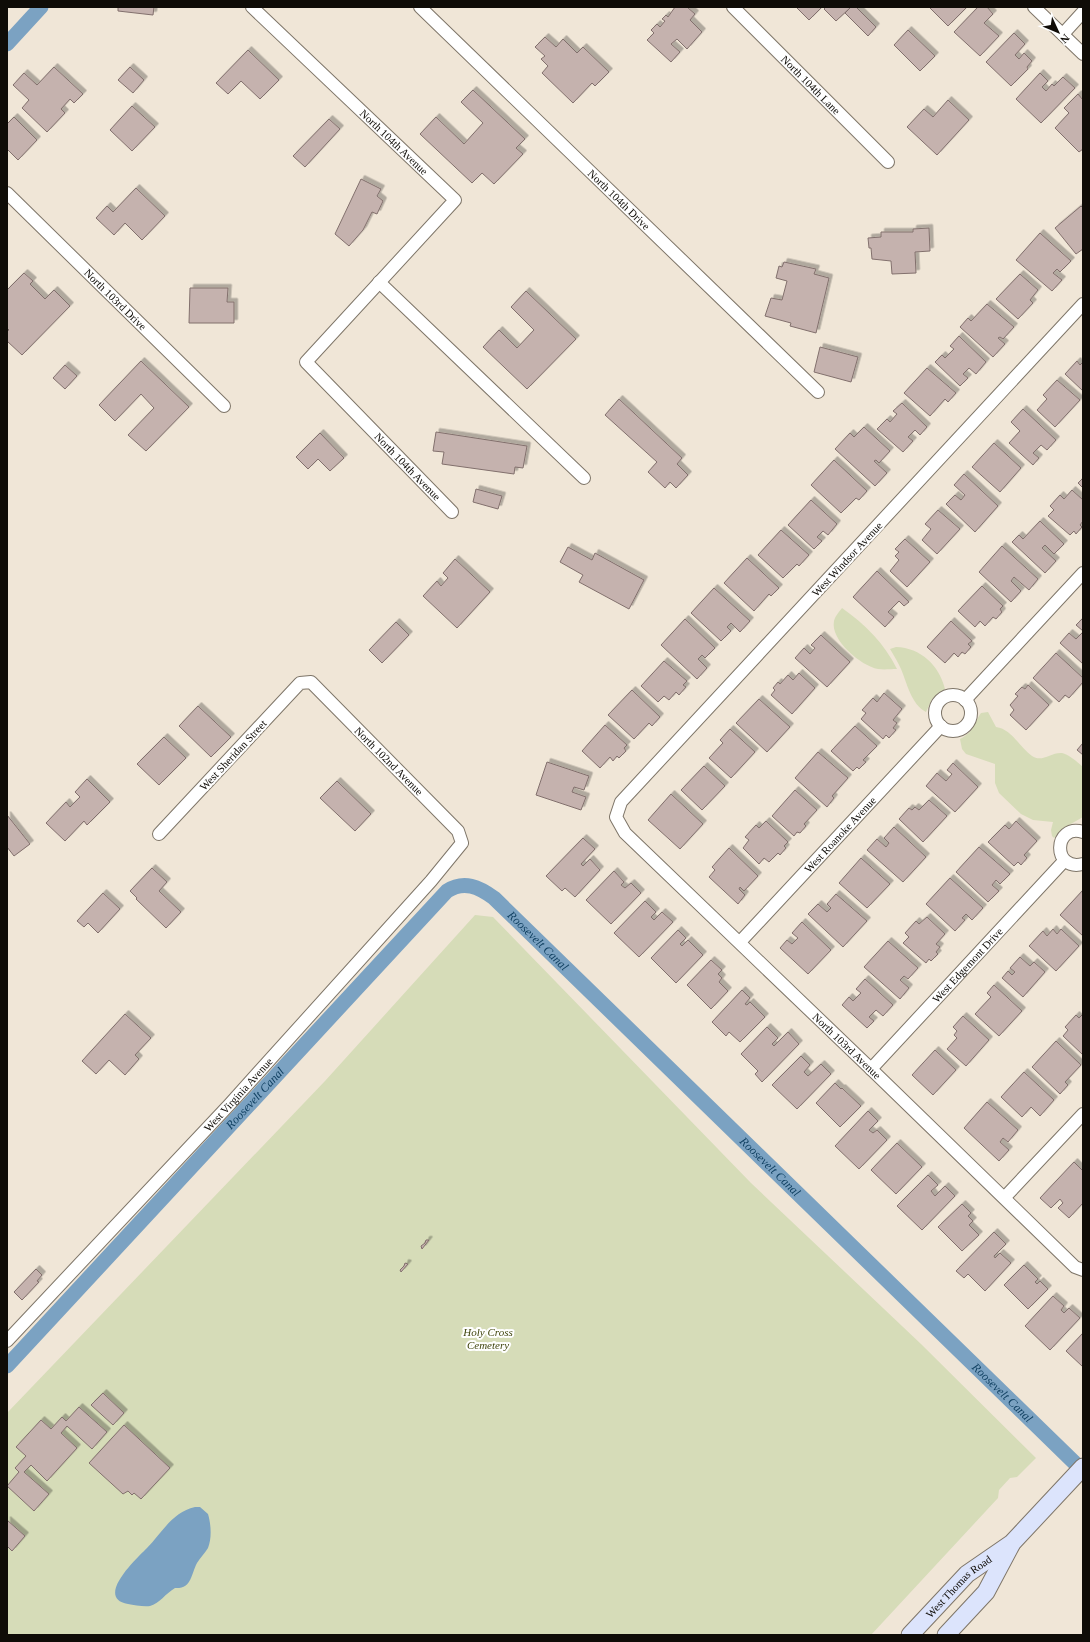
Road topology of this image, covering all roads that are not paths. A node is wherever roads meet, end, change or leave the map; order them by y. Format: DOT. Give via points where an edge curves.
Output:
graph roads {
  1 [pos="252,7"];
  2 [pos="420,7"];
  3 [pos="733,7"];
  4 [pos="1034,7"];
  5 [pos="1083,12"];
  6 [pos="1063,34"];
  7 [pos="1083,54"];
  8 [pos="888,162"];
  9 [pos="7,193"];
  10 [pos="379,282"];
  11 [pos="1083,304"];
  12 [pos="818,392"];
  13 [pos="224,406"];
  14 [pos="584,478"];
  15 [pos="452,512"];
  16 [pos="1083,573"];
  17 [pos="311,682"];
  18 [pos="965,700"];
  19 [pos="941,726"];
  20 [pos="616,817"];
  21 [pos="1083,832"];
  22 [pos="159,834"];
  23 [pos="462,842"];
  24 [pos="1064,861"];
  25 [pos="1083,864"];
  26 [pos="740,942"];
  27 [pos="872,1069"];
  28 [pos="1083,1114"];
  29 [pos="1005,1197"];
  30 [pos="1083,1270"];
  31 [pos="7,1341"];
  32 [pos="1083,1467"];
  33 [pos="1012,1543"];
  34 [pos="910,1635"];
  35 [pos="946,1635"];
  1 -- 10 [label="street, North 104th Avenue" via="455,200"];
  2 -- 12 [label="street, North 104th Drive"];
  3 -- 8 [label="street, North 104th Lane"];
  4 -- 6 [label="street"];
  5 -- 6 [label="street"];
  6 -- 7 [label="street"];
  9 -- 13 [label="street, North 103rd Drive"];
  10 -- 14 [label="street"];
  10 -- 15 [label="street, North 104th Avenue" via="306,362"];
  11 -- 20 [label="street, West Windsor Avenue" via="621,802"];
  16 -- 18 [label="street"];
  17 -- 22 [label="street, West Sheridan Street" via="300,683"];
  17 -- 23 [label="street, North 102nd Avenue" via="458,831"];
  18 -- 19 [label="street" via="954,696 938,704 936,716"];
  18 -- 19 [label="street" via="970,710 966,726 956,731"];
  19 -- 26 [label="street, West Roanoke Avenue"];
  20 -- 26 [label="street, North 103rd Avenue" via="625,833"];
  21 -- 24 [label="street" via="1074,831 1064,836 1059,846"];
  23 -- 31 [label="street, West Virginia Avenue" via="431,881 234,1099"];
  24 -- 25 [label="street" via="1076,866"];
  24 -- 27 [label="street, West Edgemont Drive"];
  26 -- 27 [label="street, North 103rd Avenue"];
  27 -- 29 [label="street, North 103rd Avenue"];
  28 -- 29 [label="street"];
  29 -- 30 [label="street, North 103rd Avenue" via="1075,1266"];
  32 -- 33 [label="main road, West Thomas Road"];
  33 -- 34 [label="main road, West Thomas Road" via="967,1574"];
  33 -- 35 [label="main road, West Thomas Road" via="986,1592"];
}
